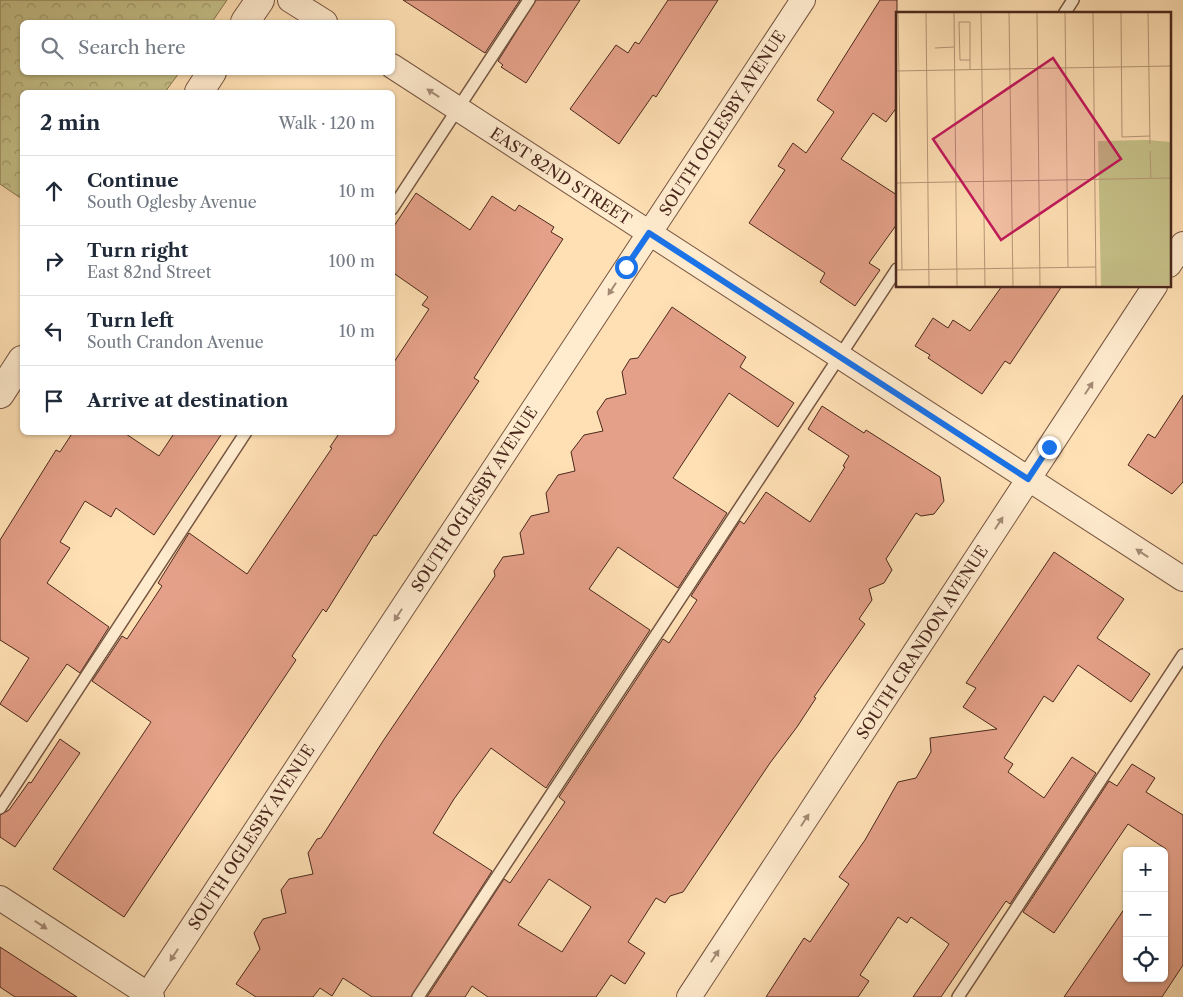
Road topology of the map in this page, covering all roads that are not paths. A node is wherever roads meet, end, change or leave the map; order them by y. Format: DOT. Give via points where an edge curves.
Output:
graph roads {
  1 [pos="260,0"];
  2 [pos="290,0"];
  3 [pos="529,0"];
  4 [pos="803,0"];
  5 [pos="1073,0"];
  6 [pos="1065,12"];
  7 [pos="246,20"];
  8 [pos="322,20"];
  9 [pos="395,68"];
  10 [pos="210,75"];
  11 [pos="200,90"];
  12 [pos="458,109"];
  13 [pos="395,204"];
  14 [pos="649,233"];
  15 [pos="1183,244"];
  16 [pos="1170,263"];
  17 [pos="896,270"];
  18 [pos="1154,288"];
  19 [pos="839,356"];
  20 [pos="20,363"];
  21 [pos="0,394"];
  22 [pos="244,435"];
  23 [pos="1028,479"];
  24 [pos="1183,579"];
  25 [pos="1183,655"];
  26 [pos="0,808"];
  27 [pos="0,898"];
  28 [pos="148,996"];
  29 [pos="418,997"];
  30 [pos="689,997"];
  31 [pos="958,997"];
  1 -- 7 [label="street"];
  2 -- 8 [label="street"];
  3 -- 12 [label="lane"];
  4 -- 14 [label="street, SOUTH OGLESBY AVENUE"];
  5 -- 6 [label="lane"];
  12 -- 9 [label="street, EAST 82ND STREET, one-way"];
  10 -- 11 [label="street"];
  12 -- 13 [label="lane"];
  12 -- 14 [label="street, EAST 82ND STREET"];
  14 -- 19 [label="street, EAST 82ND STREET"];
  14 -- 28 [label="street, SOUTH OGLESBY AVENUE, one-way"];
  15 -- 16 [label="street"];
  17 -- 19 [label="lane"];
  23 -- 18 [label="street, SOUTH CRANDON AVENUE, one-way"];
  19 -- 23 [label="street, EAST 82ND STREET"];
  19 -- 29 [label="lane"];
  20 -- 21 [label="street"];
  22 -- 26 [label="lane"];
  24 -- 23 [label="street, EAST 82ND STREET, one-way"];
  30 -- 23 [label="street, SOUTH CRANDON AVENUE, one-way"];
  25 -- 31 [label="lane"];
  27 -- 28 [label="street, one-way"];
}
